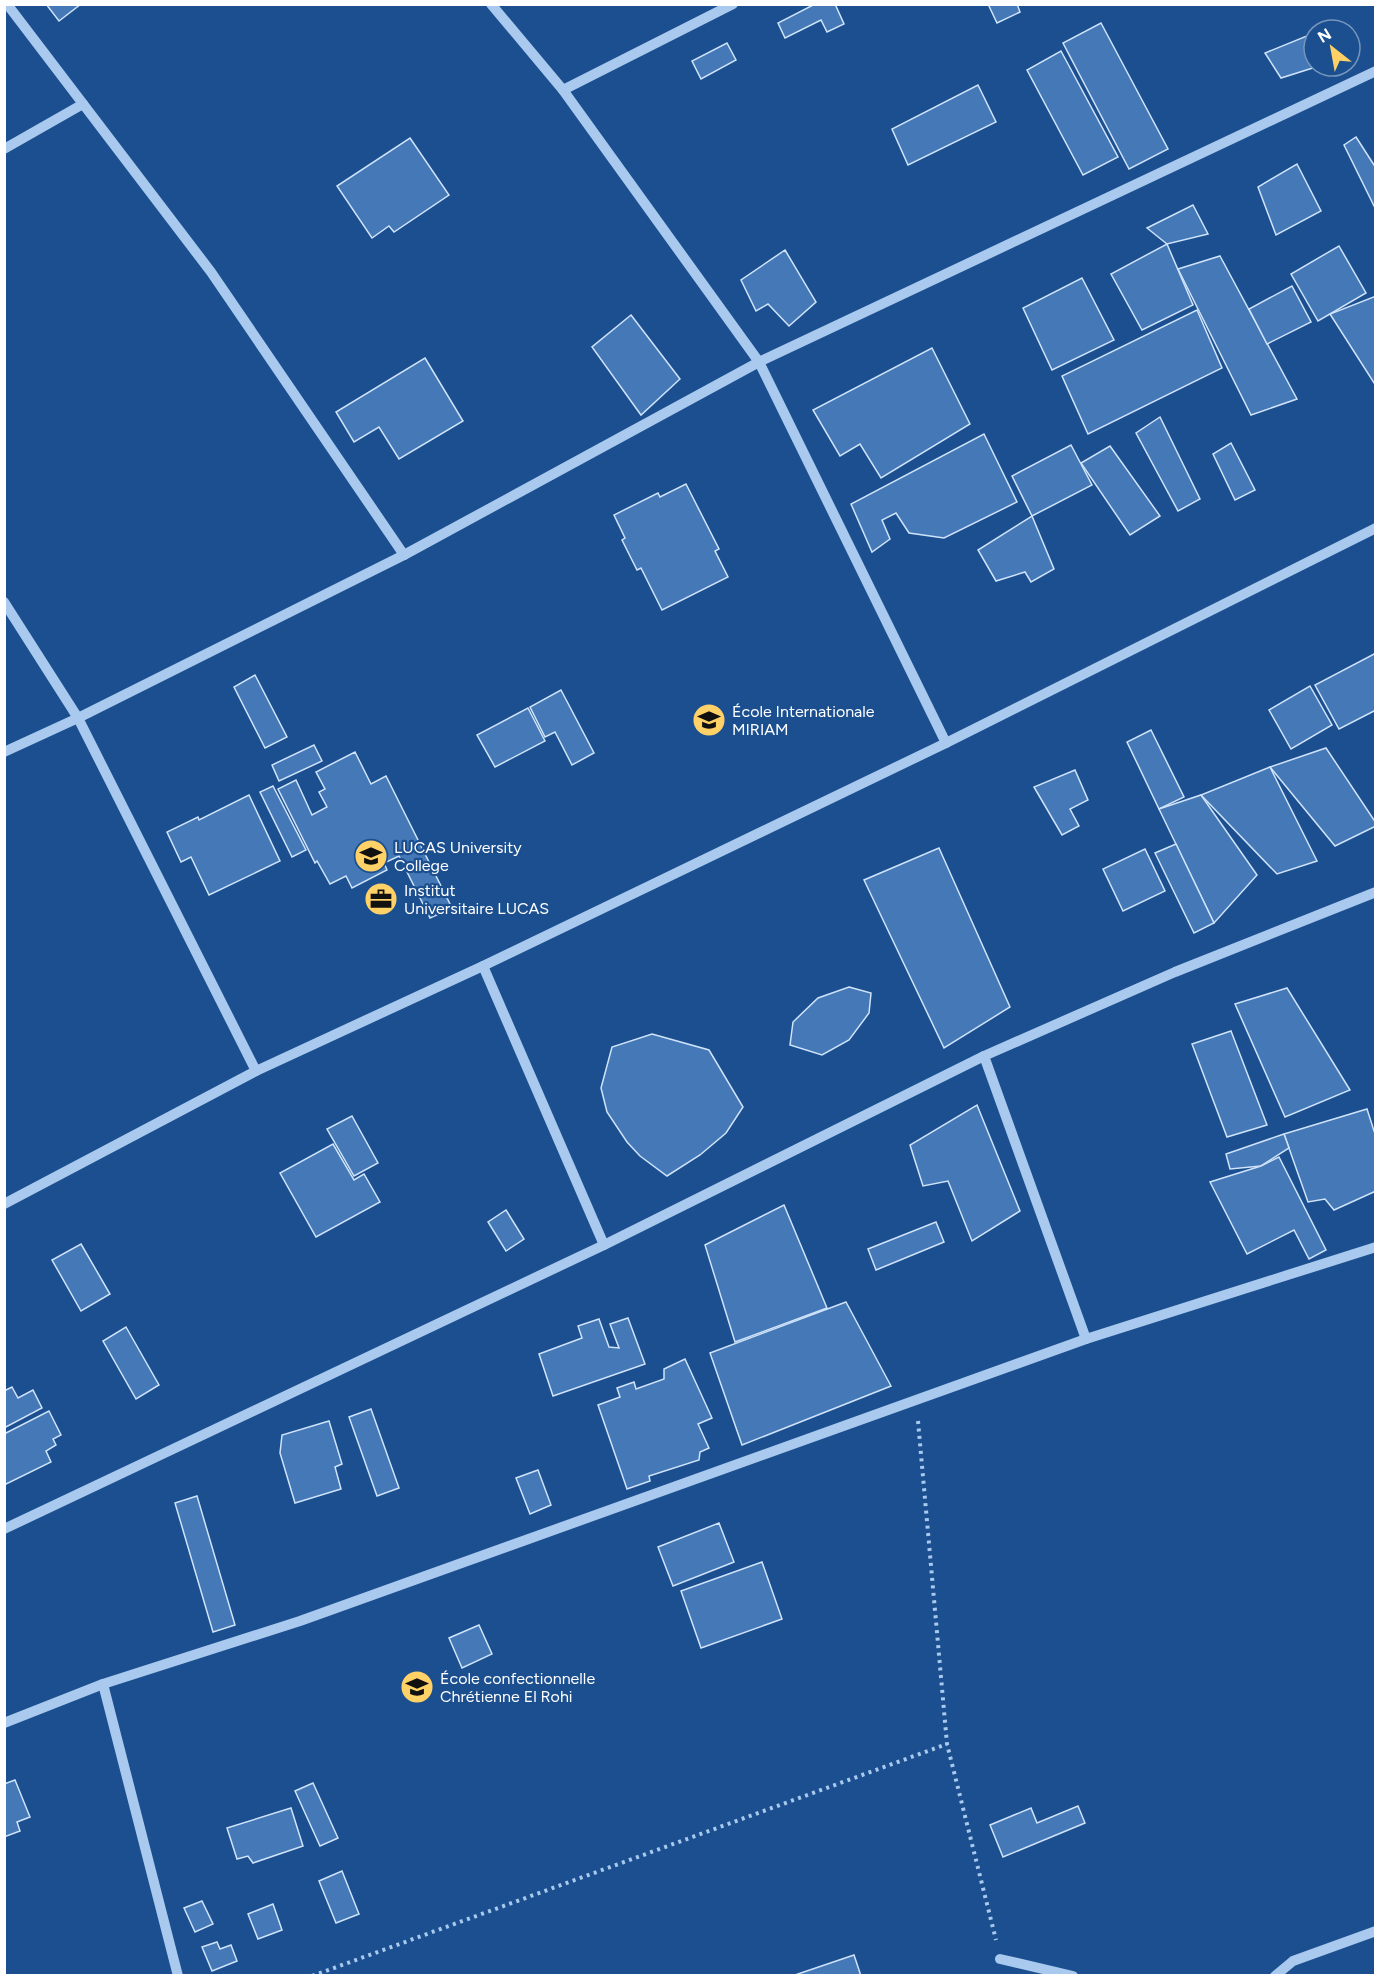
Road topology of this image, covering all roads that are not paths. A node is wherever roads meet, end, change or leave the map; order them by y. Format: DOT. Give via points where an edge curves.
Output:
graph roads {
  1 [pos="7,4"];
  2 [pos="491,4"];
  3 [pos="733,4"];
  4 [pos="1376,71"];
  5 [pos="563,90"];
  6 [pos="83,104"];
  7 [pos="4,148"];
  8 [pos="759,362"];
  9 [pos="1376,528"];
  10 [pos="404,555"];
  11 [pos="4,602"];
  12 [pos="78,718"];
  13 [pos="946,743"];
  14 [pos="4,752"];
  15 [pos="1376,892"];
  16 [pos="483,966"];
  17 [pos="984,1056"];
  18 [pos="256,1071"];
  19 [pos="4,1204"];
  20 [pos="604,1245"];
  21 [pos="1376,1247"];
  22 [pos="1086,1339"];
  23 [pos="4,1529"];
  24 [pos="103,1684"];
  25 [pos="4,1723"];
  26 [pos="1376,1931"];
  27 [pos="1000,1959"];
  28 [pos="1053,1973"];
  29 [pos="178,1976"];
  30 [pos="1073,1976"];
  31 [pos="1275,1976"];
  1 -- 6 [label="street"];
  2 -- 5 [label="street"];
  3 -- 5 [label="street"];
  4 -- 8 [label="street"];
  5 -- 8 [label="street"];
  6 -- 7 [label="street"];
  6 -- 10 [label="street" via="211,272"];
  8 -- 10 [label="street"];
  8 -- 13 [label="street"];
  9 -- 13 [label="street"];
  10 -- 12 [label="street"];
  11 -- 12 [label="street"];
  12 -- 14 [label="street"];
  12 -- 18 [label="street"];
  13 -- 16 [label="street"];
  15 -- 17 [label="street" via="1176,972"];
  16 -- 18 [label="street"];
  16 -- 20 [label="street"];
  17 -- 20 [label="street"];
  17 -- 22 [label="street"];
  18 -- 19 [label="street"];
  20 -- 23 [label="street"];
  21 -- 22 [label="street"];
  22 -- 24 [label="street" via="300,1621"];
  24 -- 25 [label="street"];
  24 -- 29 [label="street"];
  26 -- 31 [label="street" via="1293,1961"];
  27 -- 28 [label="street"];
  28 -- 30 [label="street"];
}
